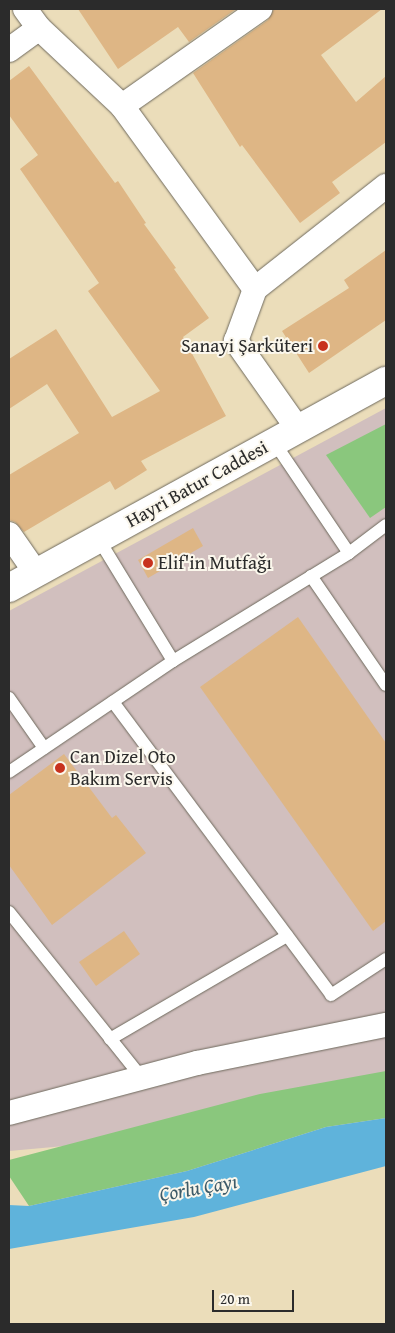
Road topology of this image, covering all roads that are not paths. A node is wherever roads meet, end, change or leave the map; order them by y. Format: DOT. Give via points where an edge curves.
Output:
graph roads {
  1 [pos="26,9"];
  2 [pos="260,9"];
  3 [pos="39,28"];
  4 [pos="9,50"];
  5 [pos="122,106"];
  6 [pos="386,186"];
  7 [pos="255,289"];
  8 [pos="386,381"];
  9 [pos="298,429"];
  10 [pos="274,442"];
  11 [pos="385,529"];
  12 [pos="9,534"];
  13 [pos="98,538"];
  14 [pos="349,552"];
  15 [pos="36,573"];
  16 [pos="311,576"];
  17 [pos="9,588"];
  18 [pos="173,661"];
  19 [pos="386,685"];
  20 [pos="9,698"];
  21 [pos="113,702"];
  22 [pos="44,748"];
  23 [pos="9,772"];
  24 [pos="9,912"];
  25 [pos="286,936"];
  26 [pos="386,959"];
  27 [pos="386,1026"];
  28 [pos="110,1039"];
  29 [pos="141,1078"];
  30 [pos="9,1113"];
  1 -- 3 [label="street"];
  2 -- 5 [label="street"];
  3 -- 4 [label="street"];
  3 -- 5 [label="street"];
  5 -- 7 [label="street"];
  6 -- 7 [label="street"];
  7 -- 9 [label="street" via="236,341"];
  8 -- 9 [label="main road, Hayri Batur Caddesi"];
  9 -- 10 [label="main road, Hayri Batur Caddesi"];
  10 -- 13 [label="main road, Hayri Batur Caddesi"];
  10 -- 14 [label="lane"];
  11 -- 14 [label="lane"];
  12 -- 15 [label="street"];
  13 -- 15 [label="main road, Hayri Batur Caddesi"];
  13 -- 18 [label="lane"];
  14 -- 16 [label="lane"];
  15 -- 17 [label="main road, Hayri Batur Caddesi"];
  16 -- 18 [label="lane"];
  16 -- 19 [label="lane"];
  18 -- 21 [label="lane"];
  20 -- 22 [label="lane"];
  21 -- 22 [label="lane"];
  21 -- 25 [label="lane"];
  22 -- 23 [label="lane"];
  24 -- 28 [label="lane"];
  25 -- 26 [label="lane" via="331,996"];
  25 -- 28 [label="lane"];
  27 -- 29 [label="street" via="197,1063"];
  28 -- 29 [label="lane"];
  29 -- 30 [label="street"];
}
